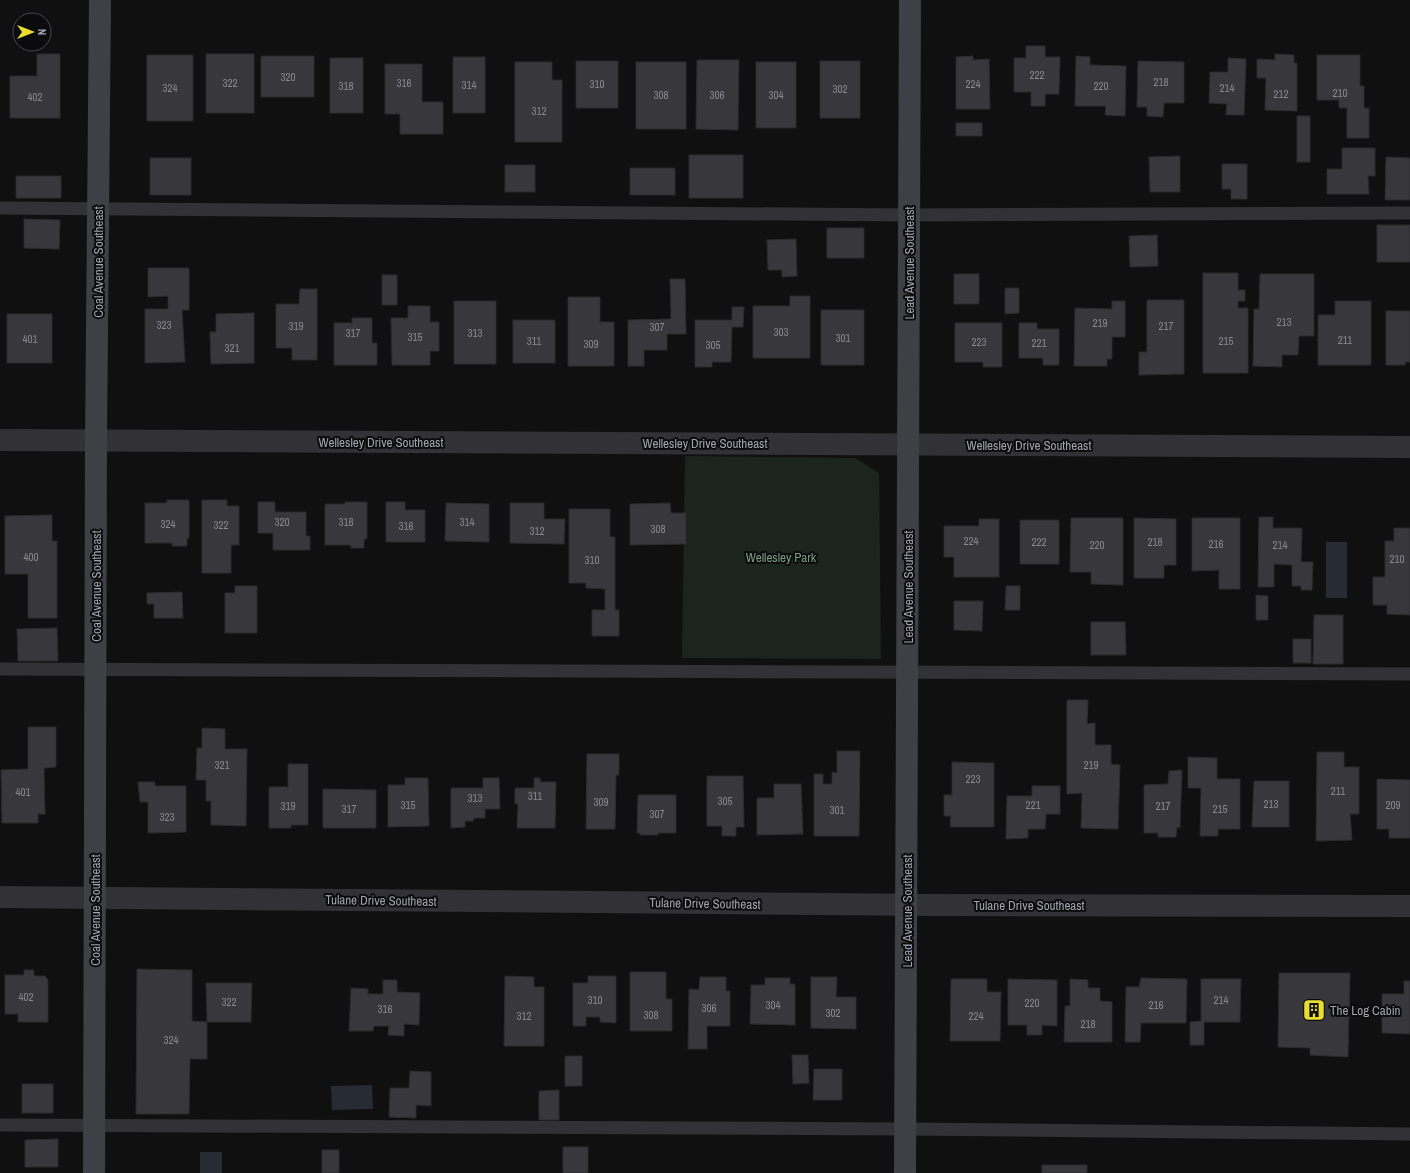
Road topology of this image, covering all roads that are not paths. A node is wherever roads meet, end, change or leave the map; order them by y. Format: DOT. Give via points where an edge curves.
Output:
graph roads {
  1 [pos="100,0"];
  2 [pos="910,0"];
  3 [pos="0,208"];
  4 [pos="98,208"];
  5 [pos="1410,213"];
  6 [pos="909,216"];
  7 [pos="0,440"];
  8 [pos="96,441"];
  9 [pos="908,444"];
  10 [pos="1410,447"];
  11 [pos="0,669"];
  12 [pos="96,669"];
  13 [pos="908,672"];
  14 [pos="1410,674"];
  15 [pos="0,897"];
  16 [pos="95,897"];
  17 [pos="907,904"];
  18 [pos="1410,906"];
  19 [pos="0,1126"];
  20 [pos="94,1126"];
  21 [pos="906,1130"];
  22 [pos="1410,1134"];
  23 [pos="94,1173"];
  24 [pos="905,1173"];
  1 -- 4 [label="main road, Coal Avenue Southeast"];
  2 -- 6 [label="main road, Lead Avenue Southeast"];
  3 -- 4 [label="lane"];
  4 -- 6 [label="lane"];
  4 -- 8 [label="main road, Coal Avenue Southeast"];
  5 -- 6 [label="lane"];
  6 -- 9 [label="main road, Lead Avenue Southeast"];
  7 -- 8 [label="street, Wellesley Drive Southeast"];
  8 -- 9 [label="street, Wellesley Drive Southeast"];
  8 -- 12 [label="main road, Coal Avenue Southeast"];
  9 -- 10 [label="street, Wellesley Drive Southeast"];
  9 -- 13 [label="main road, Lead Avenue Southeast"];
  11 -- 12 [label="lane"];
  12 -- 13 [label="lane"];
  12 -- 16 [label="main road, Coal Avenue Southeast"];
  13 -- 14 [label="lane"];
  13 -- 17 [label="main road, Lead Avenue Southeast"];
  15 -- 16 [label="street, Tulane Drive Southeast"];
  16 -- 17 [label="street, Tulane Drive Southeast"];
  16 -- 20 [label="main road, Coal Avenue Southeast"];
  17 -- 18 [label="street, Tulane Drive Southeast"];
  17 -- 21 [label="main road, Lead Avenue Southeast"];
  19 -- 20 [label="lane"];
  20 -- 21 [label="lane"];
  20 -- 23 [label="main road, Coal Avenue Southeast"];
  21 -- 22 [label="lane"];
  21 -- 24 [label="main road, Lead Avenue Southeast"];
}
